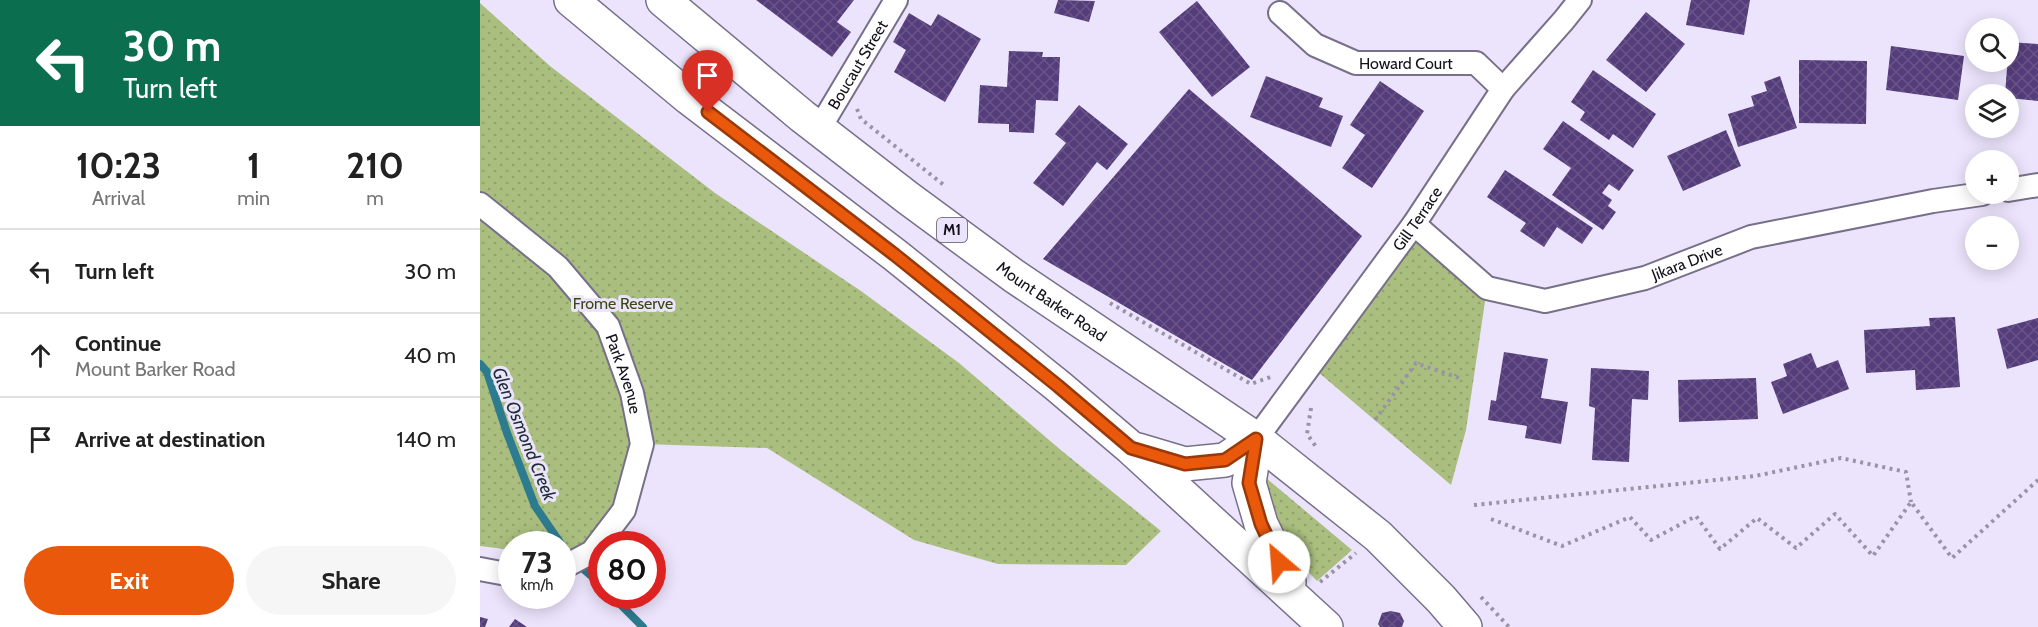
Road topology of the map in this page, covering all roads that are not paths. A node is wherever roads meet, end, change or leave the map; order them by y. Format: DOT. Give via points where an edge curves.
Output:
graph roads {
  1 [pos="571,0"];
  2 [pos="663,0"];
  3 [pos="896,0"];
  4 [pos="1580,0"];
  5 [pos="1280,13"];
  6 [pos="1503,89"];
  7 [pos="819,129"];
  8 [pos="2038,185"];
  9 [pos="2019,188"];
  10 [pos="1965,196"];
  11 [pos="480,204"];
  12 [pos="1414,224"];
  13 [pos="1256,439"];
  14 [pos="1131,448"];
  15 [pos="576,561"];
  16 [pos="480,569"];
  17 [pos="498,572"];
  18 [pos="1442,599"];
  19 [pos="1298,600"];
  20 [pos="1326,627"];
  21 [pos="1457,627"];
  22 [pos="1466,627"];
  1 -- 14 [label="highway" via="689,98 895,255"];
  2 -- 7 [label="highway, Mount Barker Road / M1"];
  3 -- 7 [label="street, Boucaut Street"];
  4 -- 6 [label="street, Gill Terrace"];
  5 -- 6 [label="street, Howard Court" via="1315,45 1356,63 1476,63"];
  6 -- 12 [label="street, Gill Terrace"];
  7 -- 13 [label="highway, Mount Barker Road / M1" via="1014,276"];
  8 -- 9 [label="street"];
  10 -- 12 [label="street, Jikara Drive" via="1751,237 1646,278 1545,300 1487,288"];
  11 -- 15 [label="street, Park Avenue" via="558,267 608,326 632,393 642,444 624,510 592,552"];
  12 -- 13 [label="street, Gill Terrace"];
  13 -- 14 [label="highway" via="1225,460 1185,464"];
  13 -- 18 [label="highway, Mount Barker Road / M1" via="1378,536"];
  13 -- 19 [label="highway" via="1249,483 1261,524"];
  14 -- 19 [label="highway"];
  16 -- 17 [label="street"];
  18 -- 21 [label="highway"];
  18 -- 22 [label="highway, M1"];
  19 -- 20 [label="highway"];
}
